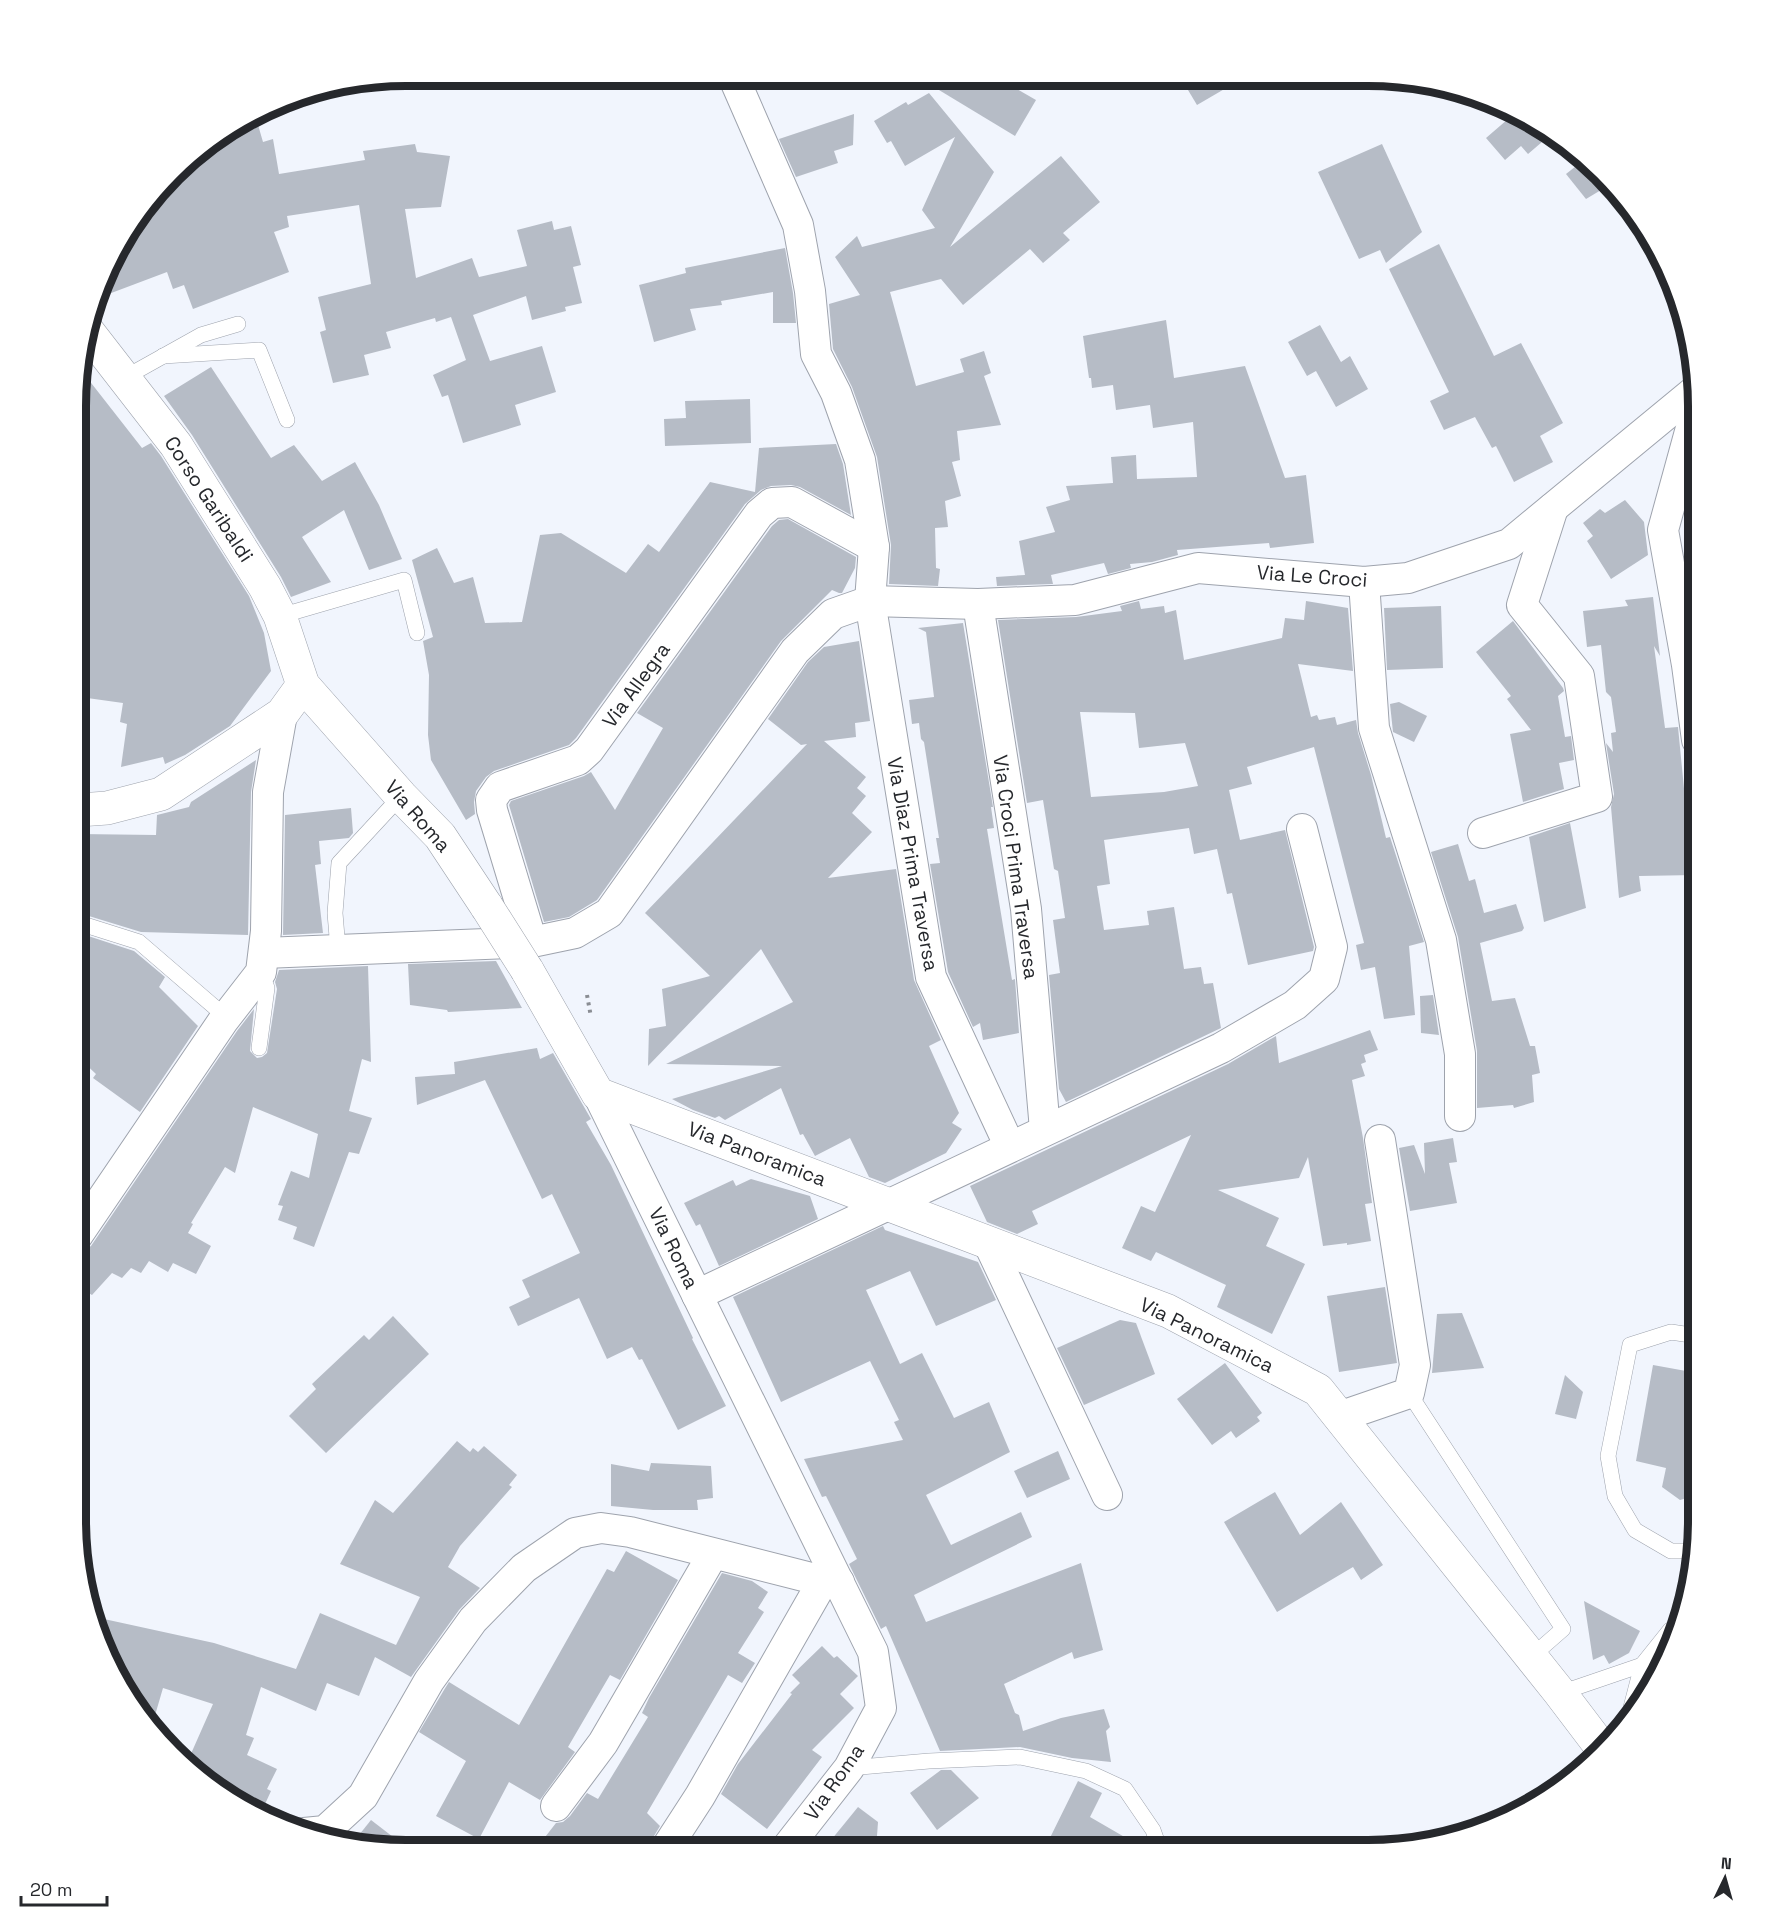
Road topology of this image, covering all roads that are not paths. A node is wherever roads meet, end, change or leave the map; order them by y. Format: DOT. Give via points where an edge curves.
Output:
graph roads {
  1 [pos="737,86"];
  2 [pos="238,324"];
  3 [pos="93,338"];
  4 [pos="163,356"];
  5 [pos="124,378"];
  6 [pos="1688,397"];
  7 [pos="287,420"];
  8 [pos="1688,439"];
  9 [pos="1552,508"];
  10 [pos="874,547"];
  11 [pos="1364,582"];
  12 [pos="870,601"];
  13 [pos="978,604"];
  14 [pos="280,616"];
  15 [pos="417,633"];
  16 [pos="1688,673"];
  17 [pos="303,685"];
  18 [pos="282,714"];
  19 [pos="401,796"];
  20 [pos="86,810"];
  21 [pos="1302,829"];
  22 [pos="1483,832"];
  23 [pos="86,925"];
  24 [pos="338,949"];
  25 [pos="530,956"];
  26 [pos="263,962"];
  27 [pos="226,1017"];
  28 [pos="259,1048"];
  29 [pos="598,1094"];
  30 [pos="1460,1116"];
  31 [pos="1045,1130"];
  32 [pos="1380,1140"];
  33 [pos="1010,1147"];
  34 [pos="891,1205"];
  35 [pos="86,1223"];
  36 [pos="988,1242"];
  37 [pos="698,1296"];
  38 [pos="1688,1335"];
  39 [pos="1409,1393"];
  40 [pos="1339,1417"];
  41 [pos="1107,1495"];
  42 [pos="1686,1551"];
  43 [pos="713,1554"];
  44 [pos="831,1581"];
  45 [pos="1666,1635"];
  46 [pos="1531,1658"];
  47 [pos="1642,1665"];
  48 [pos="1560,1693"];
  49 [pos="1633,1699"];
  50 [pos="1598,1743"];
  51 [pos="849,1768"];
  52 [pos="556,1806"];
  53 [pos="326,1831"];
  54 [pos="671,1840"];
  55 [pos="793,1840"];
  56 [pos="1156,1840"];
  1 -- 10 [label="street, Via Diaz Prima Traversa" via="798,225 816,354 836,393 860,460"];
  2 -- 4 [label="lane" via="201,336"];
  3 -- 5 [label="street, Corso Garibaldi"];
  4 -- 5 [label="lane"];
  4 -- 7 [label="lane" via="259,350"];
  5 -- 14 [label="street, Corso Garibaldi" via="176,445"];
  6 -- 9 [label="street, Via Le Croci"];
  8 -- 16 [label="street" via="1663,530"];
  9 -- 11 [label="street, Via Le Croci" via="1509,544 1408,578"];
  9 -- 22 [label="street" via="1522,605 1579,676 1597,796"];
  10 -- 12 [label="street, Via Diaz Prima Traversa"];
  10 -- 25 [label="street, Via Allegra" via="792,502 772,503 759,514 589,750 578,760 500,787 490,800"];
  11 -- 13 [label="street, Via Le Croci" via="1198,568 1075,600"];
  11 -- 30 [label="street" via="1374,728 1441,940 1460,1054"];
  12 -- 13 [label="street, Via Le Croci"];
  12 -- 25 [label="street" via="832,614 795,651 609,913"];
  12 -- 33 [label="street, Via Diaz Prima Traversa" via="931,976"];
  13 -- 31 [label="street, Via Croci Prima Traversa" via="1026,909"];
  14 -- 15 [label="lane" via="404,580"];
  14 -- 17 [label="street, Corso Garibaldi"];
  17 -- 18 [label="street"];
  17 -- 19 [label="street, Via Roma"];
  18 -- 20 [label="street" via="161,794"];
  18 -- 26 [label="street" via="268,792"];
  19 -- 24 [label="lane" via="339,863 335,913"];
  19 -- 25 [label="street, Via Roma, bridge" via="440,836 487,907"];
  21 -- 31 [label="street" via="1332,947 1324,979 1295,1005 1221,1048"];
  23 -- 27 [label="lane" via="139,942"];
  24 -- 25 [label="street"];
  24 -- 26 [label="street"];
  25 -- 29 [label="street, Via Roma"];
  26 -- 27 [label="street"];
  26 -- 28 [label="lane" via="267,988"];
  27 -- 35 [label="street"];
  29 -- 34 [label="street, Via Panoramica"];
  29 -- 37 [label="street, Via Roma"];
  31 -- 33 [label="street"];
  32 -- 39 [label="street" via="1414,1365"];
  33 -- 34 [label="street"];
  34 -- 36 [label="street, Via Panoramica"];
  34 -- 37 [label="street"];
  36 -- 40 [label="street, Via Panoramica" via="1168,1311 1318,1390"];
  36 -- 41 [label="street"];
  37 -- 44 [label="street, Via Roma"];
  38 -- 42 [label="lane" via="1671,1332 1630,1345 1608,1456 1615,1496 1635,1530 1671,1551"];
  39 -- 40 [label="street"];
  39 -- 46 [label="lane" via="1563,1629"];
  40 -- 46 [label="street, Via Panoramica"];
  43 -- 44 [label="street"];
  43 -- 52 [label="street" via="603,1743"];
  43 -- 53 [label="street" via="601,1528 575,1533 524,1568 473,1620 429,1681 363,1796"];
  44 -- 51 [label="street, Via Roma" via="873,1652 881,1708"];
  44 -- 54 [label="street"];
  45 -- 47 [label="lane"];
  46 -- 48 [label="street, Via Panoramica"];
  47 -- 48 [label="lane"];
  47 -- 49 [label="lane"];
  48 -- 50 [label="street, Via Panoramica"];
  51 -- 55 [label="street, Via Roma"];
  51 -- 56 [label="lane" via="1020,1757 1086,1771 1125,1789"];
}
